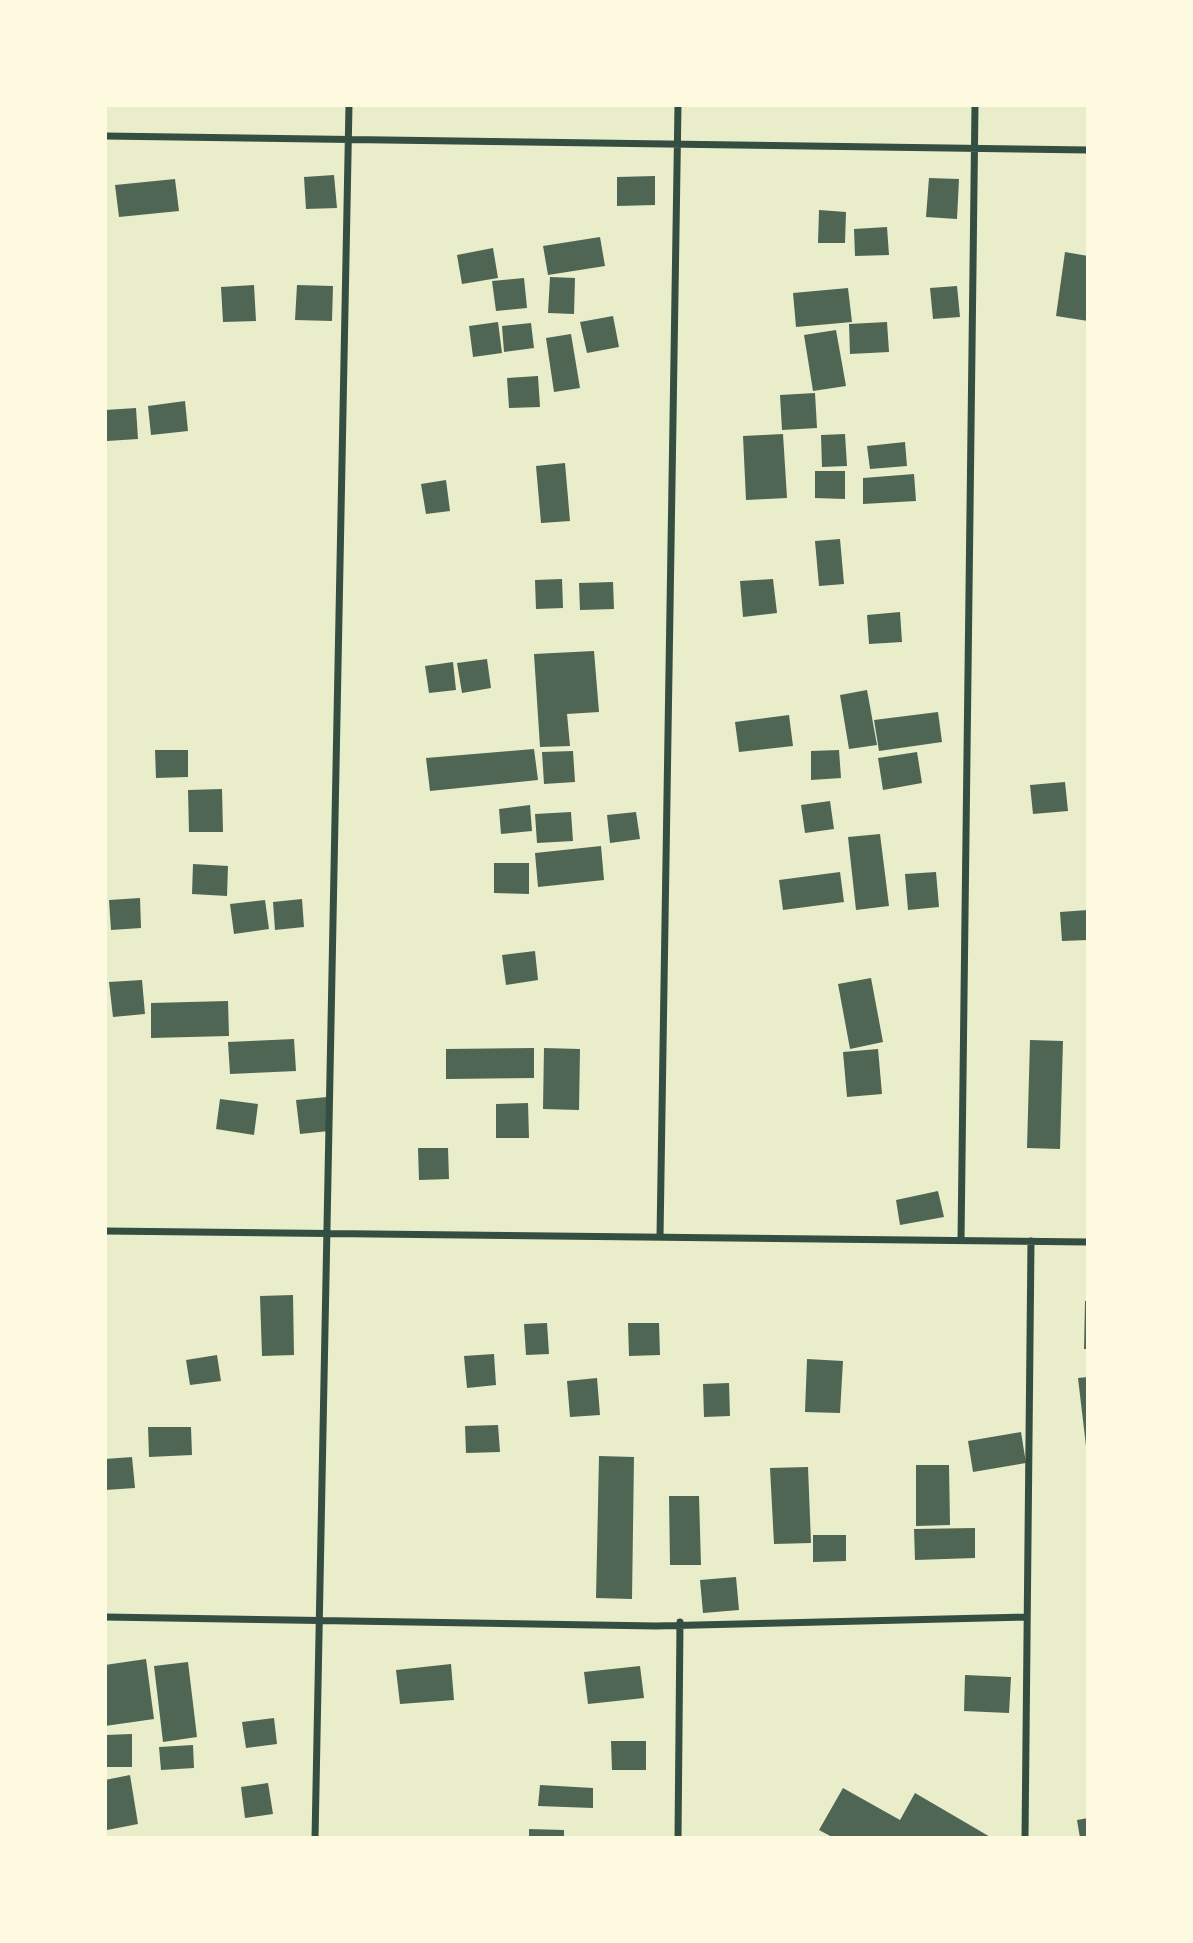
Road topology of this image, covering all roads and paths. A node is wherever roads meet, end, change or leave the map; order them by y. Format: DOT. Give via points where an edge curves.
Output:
graph roads {
  1 [pos="349,105"];
  2 [pos="678,105"];
  3 [pos="975,105"];
  4 [pos="105,136"];
  5 [pos="348,139"];
  6 [pos="677,144"];
  7 [pos="974,148"];
  8 [pos="1088,150"];
  9 [pos="105,1231"];
  10 [pos="327,1233"];
  11 [pos="660,1237"];
  12 [pos="961,1240"];
  13 [pos="1031,1241"];
  14 [pos="1088,1242"];
  15 [pos="105,1617"];
  16 [pos="1027,1617"];
  17 [pos="320,1620"];
  18 [pos="680,1623"];
  19 [pos="315,1838"];
  20 [pos="678,1838"];
  21 [pos="1025,1838"];
  1 -- 5 [label="street"];
  2 -- 6 [label="street"];
  3 -- 7 [label="street"];
  4 -- 5 [label="street"];
  5 -- 6 [label="street"];
  5 -- 10 [label="street"];
  6 -- 7 [label="street"];
  6 -- 11 [label="street"];
  7 -- 8 [label="street"];
  7 -- 12 [label="street"];
  9 -- 10 [label="street"];
  10 -- 11 [label="street"];
  10 -- 17 [label="street"];
  11 -- 12 [label="street"];
  12 -- 13 [label="street"];
  13 -- 14 [label="street"];
  13 -- 16 [label="street"];
  15 -- 17 [label="street"];
  16 -- 18 [label="street"];
  16 -- 21 [label="street"];
  17 -- 18 [label="street"];
  17 -- 19 [label="street"];
  18 -- 20 [label="street"];
}
